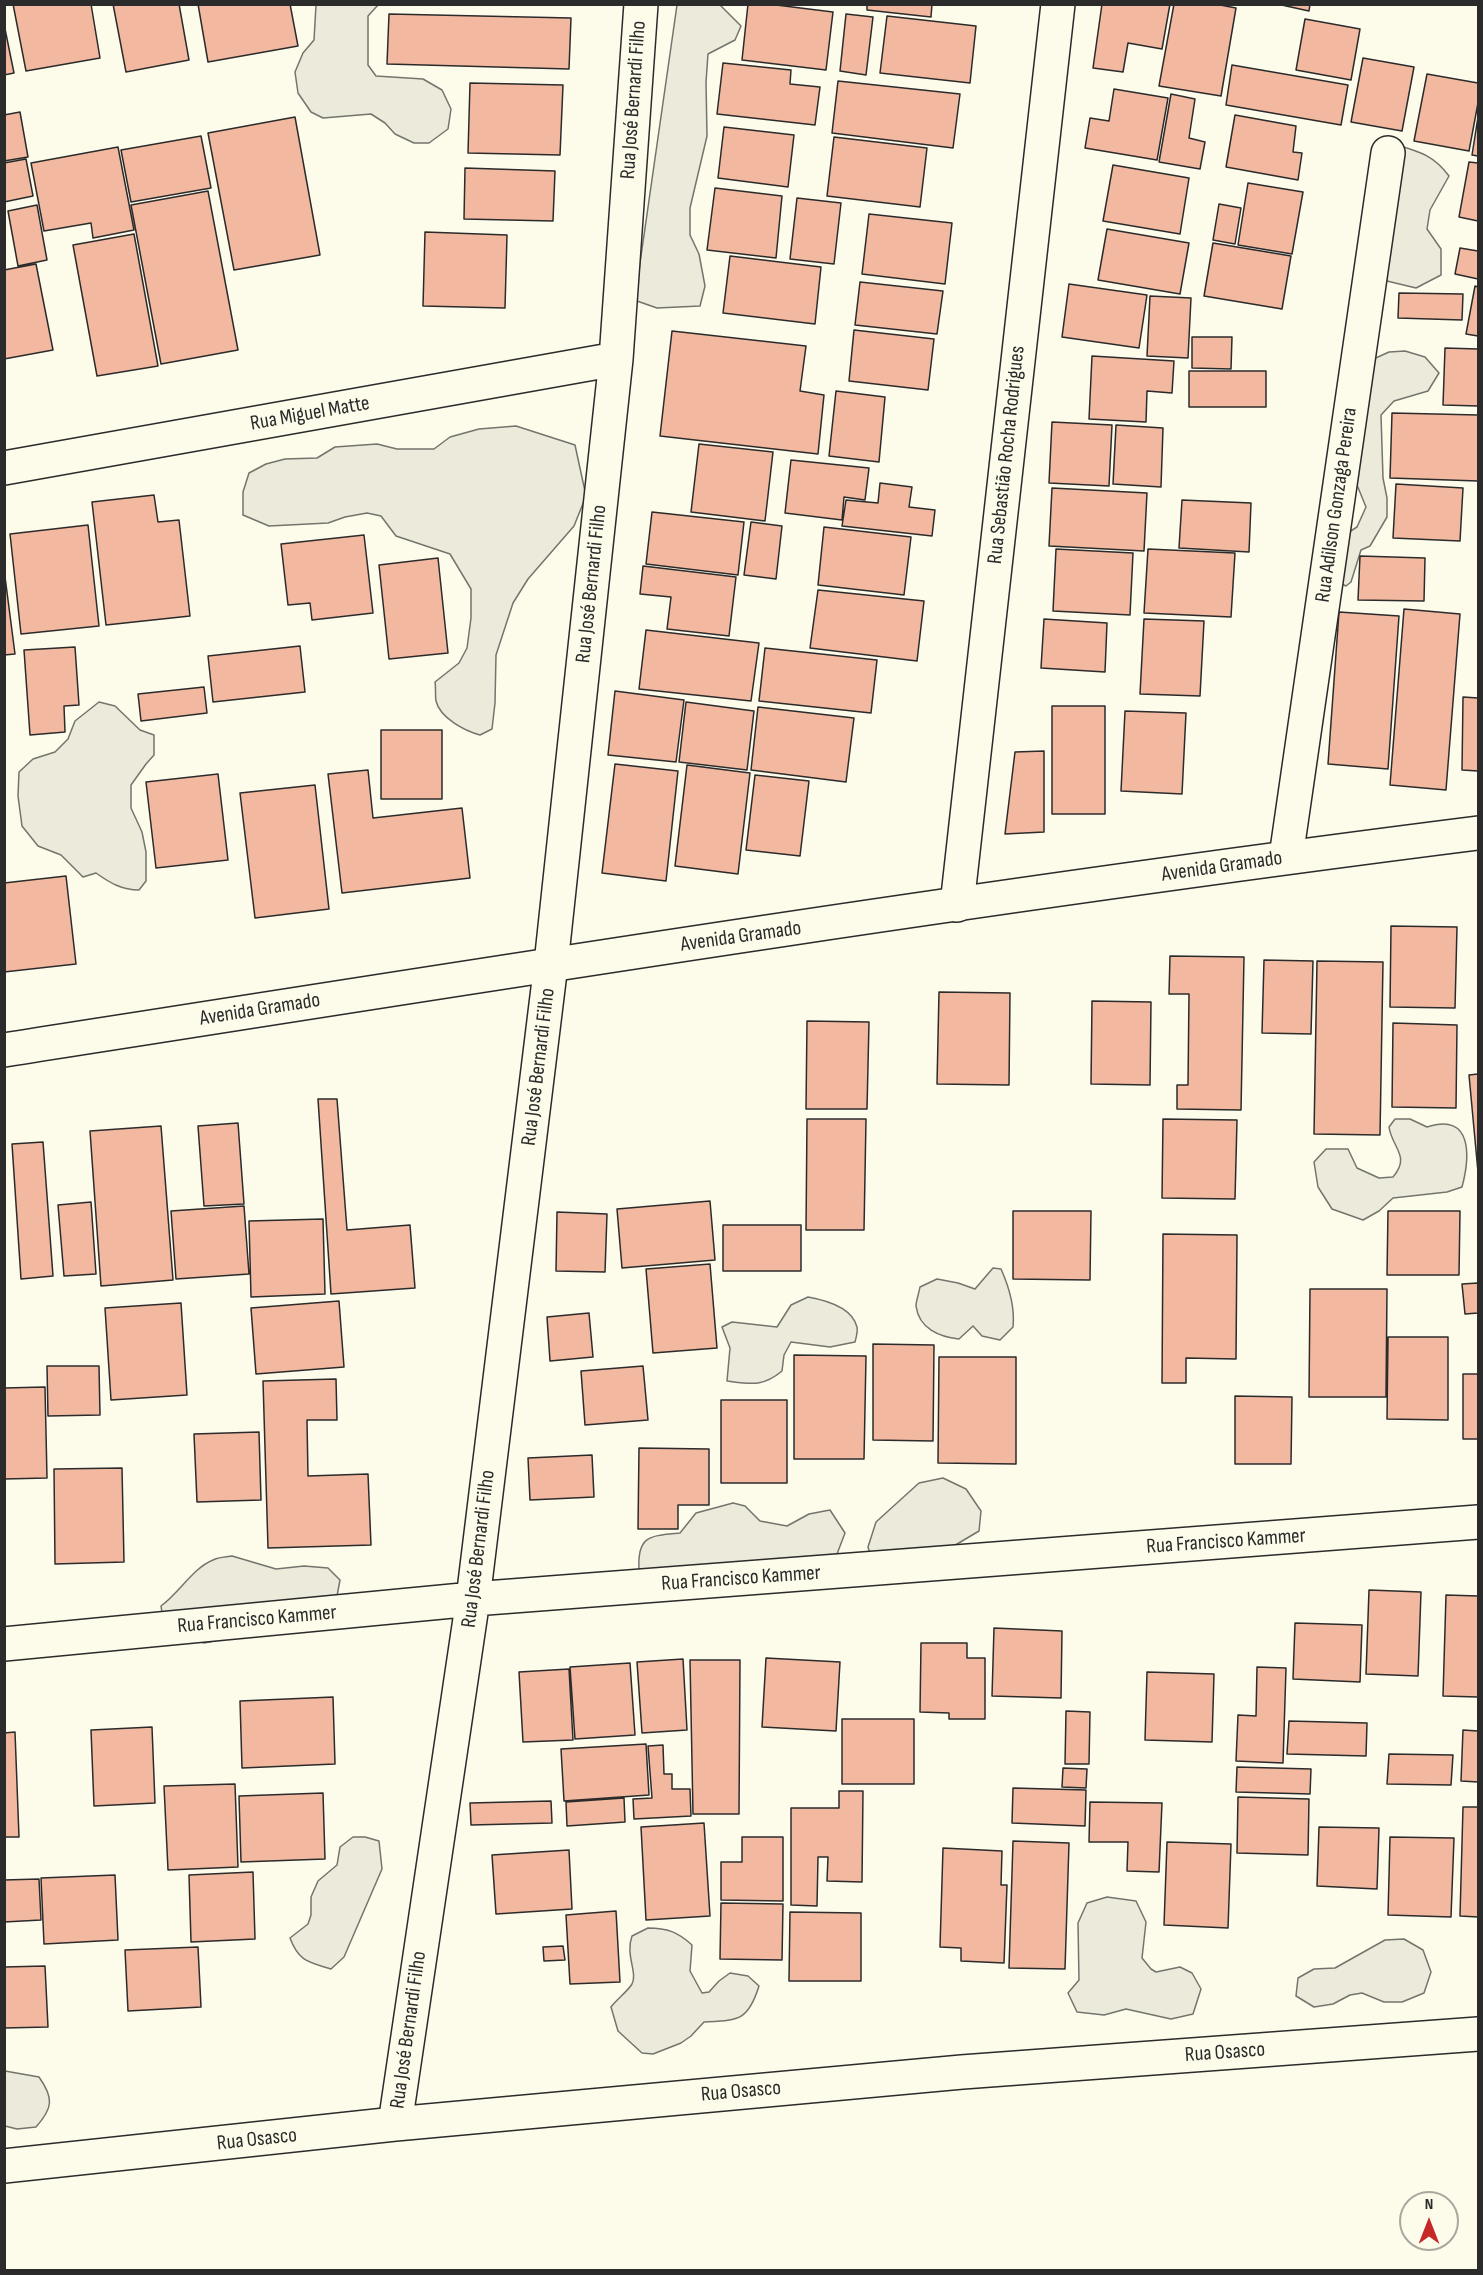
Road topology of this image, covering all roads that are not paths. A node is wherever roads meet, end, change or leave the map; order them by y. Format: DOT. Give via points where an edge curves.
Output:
graph roads {
  1 [pos="641,4"];
  2 [pos="1058,4"];
  3 [pos="1388,153"];
  4 [pos="616,359"];
  5 [pos="4,468"];
  6 [pos="1479,833"];
  7 [pos="1286,857"];
  8 [pos="957,905"];
  9 [pos="551,964"];
  10 [pos="4,1050"];
  11 [pos="1479,1522"];
  12 [pos="473,1599"];
  13 [pos="4,1644"];
  14 [pos="1479,2034"];
  15 [pos="395,2124"];
  16 [pos="4,2166"];
  1 -- 4 [label="street, Rua José Bernardi Filho"];
  2 -- 8 [label="street, Rua Sebastião Rocha Rodrigues"];
  3 -- 7 [label="street, Rua Adilson Gonzaga Pereira"];
  4 -- 5 [label="street, Rua Miguel Matte"];
  4 -- 9 [label="street, Rua José Bernardi Filho"];
  6 -- 7 [label="street, Avenida Gramado"];
  7 -- 8 [label="street, Avenida Gramado"];
  8 -- 9 [label="street, Avenida Gramado"];
  9 -- 10 [label="street, Avenida Gramado"];
  9 -- 12 [label="street, Rua José Bernardi Filho"];
  11 -- 12 [label="street, Rua Francisco Kammer"];
  12 -- 13 [label="street, Rua Francisco Kammer"];
  12 -- 15 [label="street, Rua José Bernardi Filho"];
  14 -- 15 [label="street, Rua Osasco" via="962,2072"];
  15 -- 16 [label="street, Rua Osasco"];
}
